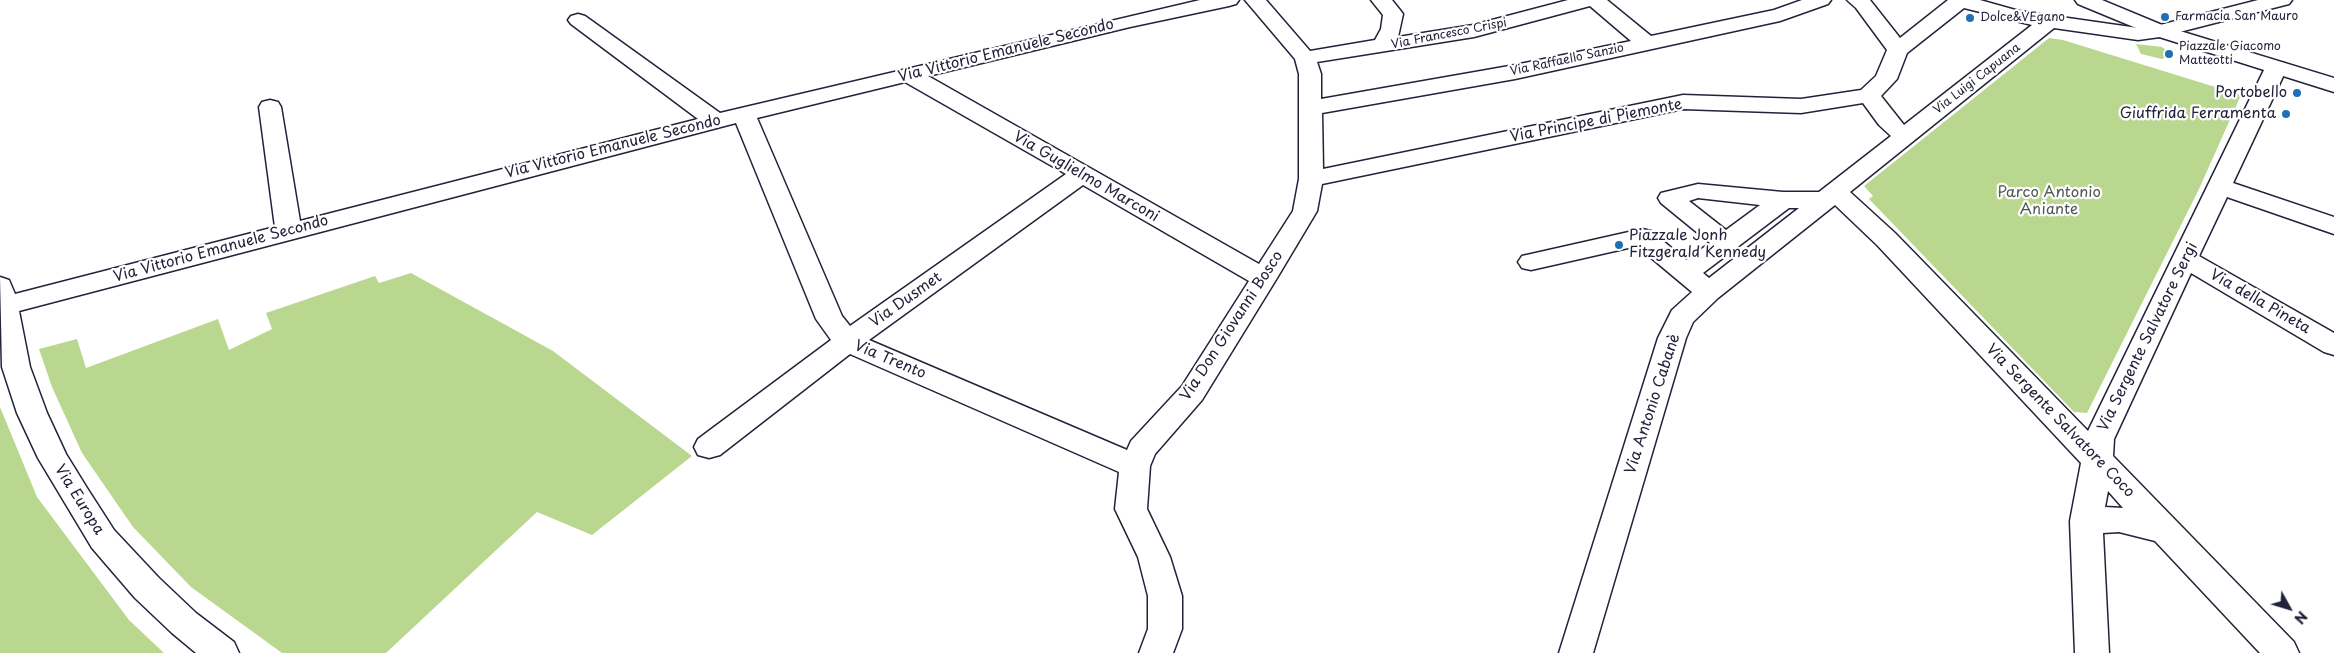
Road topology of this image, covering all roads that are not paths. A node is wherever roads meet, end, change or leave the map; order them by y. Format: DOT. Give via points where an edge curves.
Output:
graph roads {
  1 [pos="1229,0"];
  2 [pos="1255,0"];
  3 [pos="1381,0"];
  4 [pos="1591,0"];
  5 [pos="1595,0"];
  6 [pos="1821,0"];
  7 [pos="1857,0"];
  8 [pos="1959,0"];
  9 [pos="2085,0"];
  10 [pos="2217,0"];
  11 [pos="2282,0"];
  12 [pos="1159,6"];
  13 [pos="2235,10"];
  14 [pos="578,20"];
  15 [pos="2048,23"];
  16 [pos="2160,31"];
  17 [pos="1645,42"];
  18 [pos="1383,46"];
  19 [pos="1898,50"];
  20 [pos="1305,58"];
  21 [pos="2276,68"];
  22 [pos="908,74"];
  23 [pos="2334,85"];
  24 [pos="1869,95"];
  25 [pos="270,107"];
  26 [pos="1310,108"];
  27 [pos="744,114"];
  28 [pos="716,121"];
  29 [pos="1906,135"];
  30 [pos="1082,174"];
  31 [pos="1311,179"];
  32 [pos="2220,187"];
  33 [pos="1830,196"];
  34 [pos="1783,200"];
  35 [pos="2334,226"];
  36 [pos="288,231"];
  37 [pos="1725,242"];
  38 [pos="2186,259"];
  39 [pos="1531,262"];
  40 [pos="1686,273"];
  41 [pos="1264,278"];
  42 [pos="1709,292"];
  43 [pos="2,299"];
  44 [pos="848,342"];
  45 [pos="2334,345"];
  46 [pos="709,447"];
  47 [pos="2097,459"];
  48 [pos="1134,466"];
  49 [pos="2086,521"];
  50 [pos="2166,531"];
  51 [pos="222,653"];
  52 [pos="1156,653"];
  53 [pos="1576,653"];
  54 [pos="2092,653"];
  55 [pos="2282,653"];
  1 -- 12 [label="street, Via Vittorio Emanuele Secondo"];
  2 -- 20 [label="street, Via Don Giovanni Bosco"];
  3 -- 18 [label="street" via="1392,14 1391,29"];
  4 -- 18 [label="street, Via Francesco Crispi" via="1474,31"];
  5 -- 17 [label="street"];
  6 -- 17 [label="street, Via Raffaello Sanzio" via="1780,14"];
  7 -- 19 [label="street"];
  8 -- 15 [label="street"];
  8 -- 19 [label="street"];
  9 -- 16 [label="street"];
  10 -- 13 [label="street"];
  11 -- 13 [label="street"];
  12 -- 22 [label="street, Via Vittorio Emanuele Secondo"];
  13 -- 16 [label="street"];
  14 -- 28 [label="street"];
  15 -- 16 [label="street" via="2138,34"];
  15 -- 29 [label="street, Via Luigi Capuana"];
  16 -- 21 [label="street"];
  17 -- 26 [label="street, Via Raffaello Sanzio" via="1515,72"];
  18 -- 20 [label="street, Via Francesco Crispi"];
  19 -- 24 [label="street" via="1886,80"];
  20 -- 26 [label="street, Via Don Giovanni Bosco" via="1310,74"];
  21 -- 23 [label="street"];
  21 -- 32 [label="street, Via Sergente Salvatore Sergi"];
  22 -- 27 [label="street, Via Vittorio Emanuele Secondo"];
  22 -- 30 [label="street, Via Guglielmo Marconi"];
  24 -- 29 [label="street" via="1896,130"];
  24 -- 31 [label="street, Via Principe di Piemonte" via="1801,106 1683,102"];
  25 -- 36 [label="street"];
  26 -- 31 [label="street, Via Don Giovanni Bosco"];
  27 -- 28 [label="street, Via Vittorio Emanuele Secondo"];
  27 -- 44 [label="street, Via Trento" via="830,319"];
  28 -- 36 [label="street, Via Vittorio Emanuele Secondo"];
  29 -- 33 [label="street, Via Antonio Cabanè"];
  30 -- 41 [label="street, Via Guglielmo Marconi"];
  30 -- 44 [label="street, Via Dusmet"];
  31 -- 41 [label="street, Via Don Giovanni Bosco" via="1305,211"];
  32 -- 35 [label="street"];
  32 -- 38 [label="street, Via Sergente Salvatore Sergi"];
  33 -- 34 [label="street"];
  33 -- 42 [label="street, Via Antonio Cabanè"];
  33 -- 47 [label="street, Via Sergente Salvatore Coco" via="1886,239"];
  34 -- 37 [label="street"];
  34 -- 37 [label="street" via="1698,191 1670,198"];
  36 -- 43 [label="street, Via Vittorio Emanuele Secondo"];
  37 -- 40 [label="street"];
  38 -- 45 [label="street, Via della Pineta"];
  38 -- 47 [label="street, Via Sergente Salvatore Sergi" via="2099,439"];
  39 -- 40 [label="street" via="1642,237"];
  40 -- 42 [label="street"];
  41 -- 48 [label="street, Via Don Giovanni Bosco" via="1192,393 1142,449"];
  42 -- 53 [label="street, Via Antonio Cabanè" via="1682,317 1672,338"];
  43 -- 51 [label="street, Via Europa" via="16,366 32,413 76,498 103,539 147,588"];
  44 -- 46 [label="street, Via Dusmet"];
  44 -- 48 [label="street, Via Trento"];
  47 -- 49 [label="street, Via Sergente Salvatore Sergi"];
  47 -- 50 [label="street, Via Sergente Salvatore Coco"];
  48 -- 52 [label="street, Via Don Giovanni Bosco" via="1131,509 1154,557 1165,596 1164,629"];
  49 -- 50 [label="street" via="2119,519"];
  49 -- 54 [label="street, Via Sergente Salvatore Sergi"];
  50 -- 55 [label="street, Via Sergente Salvatore Coco"];
}
